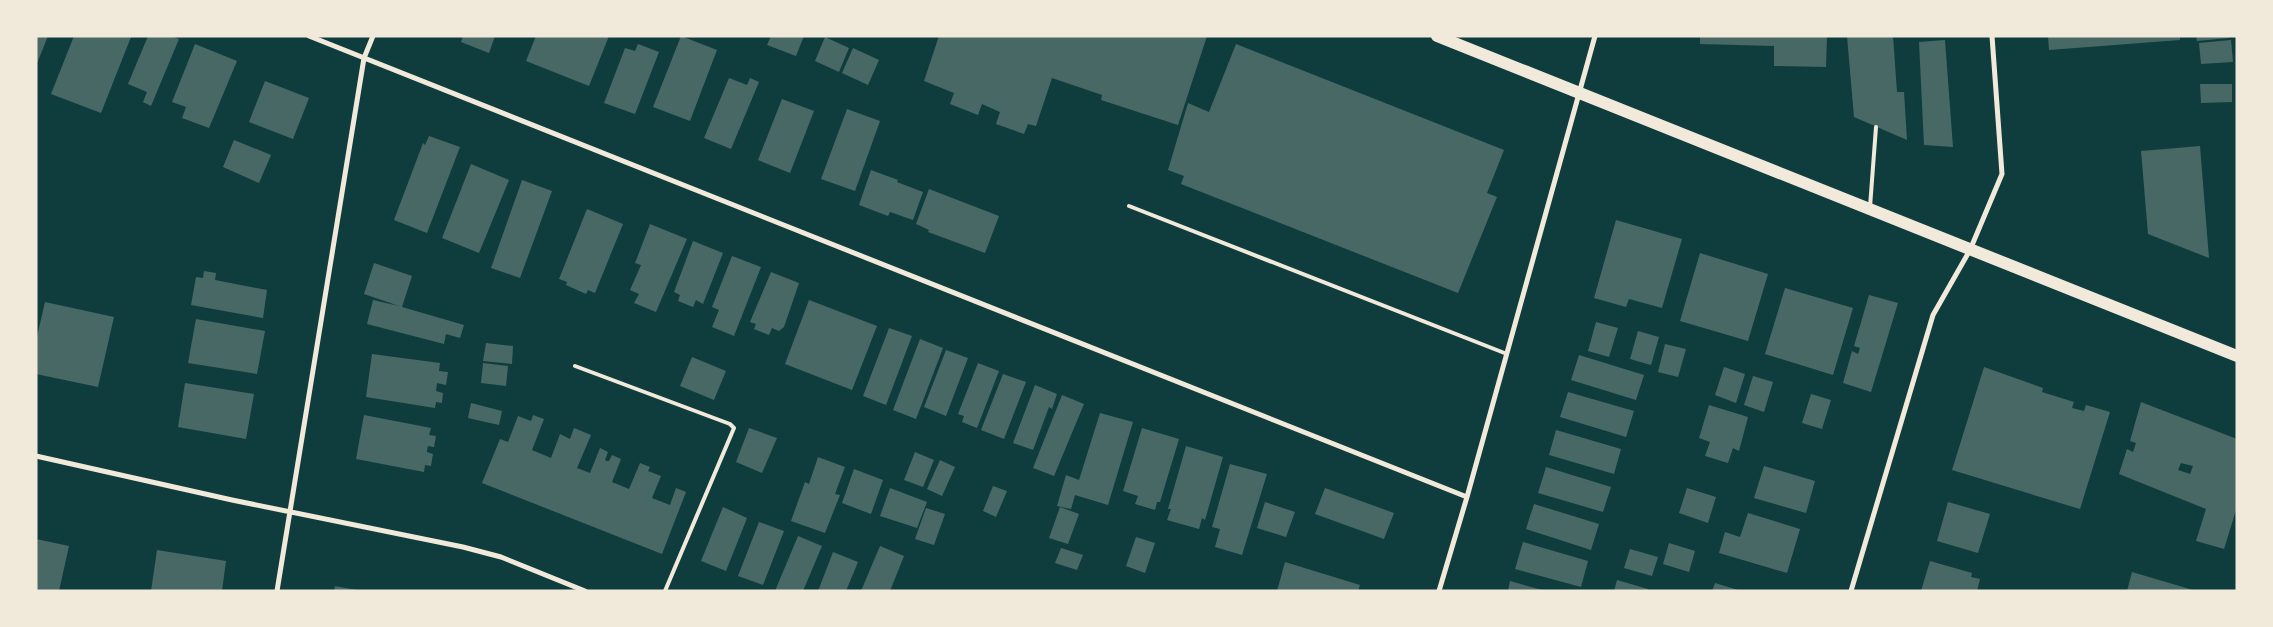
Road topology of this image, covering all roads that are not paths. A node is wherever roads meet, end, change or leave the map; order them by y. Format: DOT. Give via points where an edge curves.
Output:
graph roads {
  1 [pos="309,36"];
  2 [pos="373,36"];
  3 [pos="1437,36"];
  4 [pos="1595,36"];
  5 [pos="1992,36"];
  6 [pos="364,58"];
  7 [pos="1580,94"];
  8 [pos="1876,127"];
  9 [pos="1129,206"];
  10 [pos="1870,210"];
  11 [pos="1970,250"];
  12 [pos="1507,354"];
  13 [pos="2237,356"];
  14 [pos="574,366"];
  15 [pos="36,456"];
  16 [pos="1467,497"];
  17 [pos="290,512"];
  18 [pos="277,591"];
  19 [pos="585,591"];
  20 [pos="666,591"];
  21 [pos="1439,591"];
  22 [pos="1850,591"];
  1 -- 6 [label="street"];
  2 -- 6 [label="street"];
  3 -- 7 [label="main road"];
  4 -- 7 [label="street"];
  5 -- 11 [label="street" via="2002,174"];
  6 -- 16 [label="street"];
  6 -- 17 [label="street"];
  7 -- 10 [label="main road"];
  7 -- 12 [label="street"];
  8 -- 10 [label="lane"];
  9 -- 12 [label="lane"];
  10 -- 11 [label="main road"];
  11 -- 13 [label="main road"];
  11 -- 22 [label="street" via="1933,315"];
  12 -- 16 [label="street"];
  14 -- 20 [label="lane" via="734,428"];
  15 -- 17 [label="street"];
  16 -- 21 [label="street"];
  17 -- 18 [label="street"];
  17 -- 19 [label="street" via="463,547 500,557"];
}
